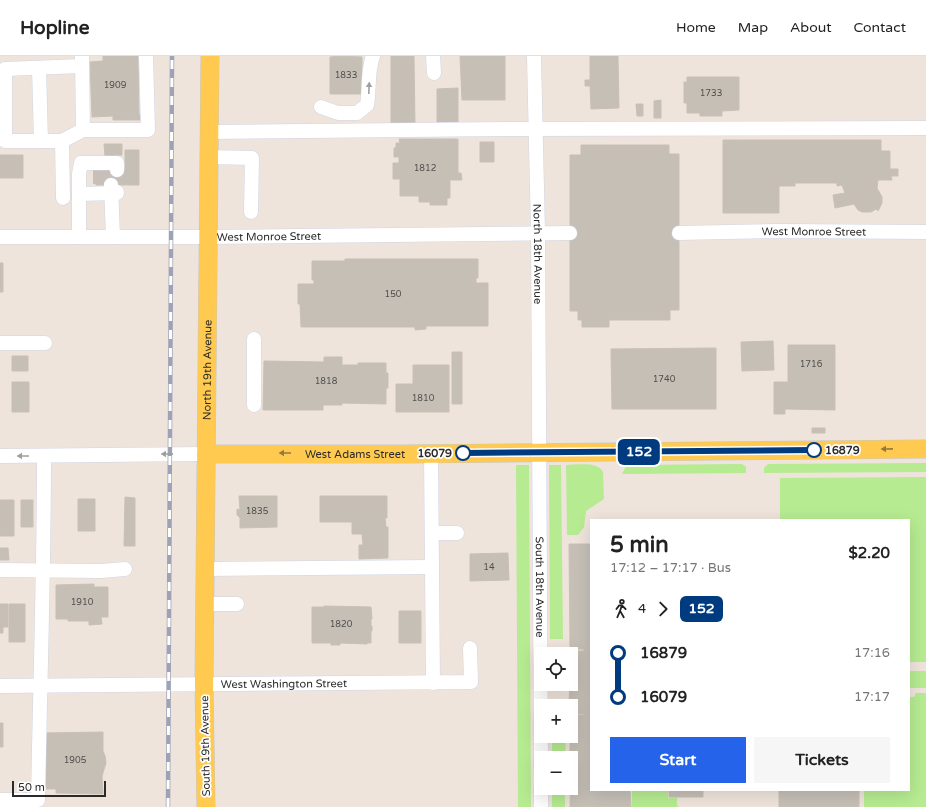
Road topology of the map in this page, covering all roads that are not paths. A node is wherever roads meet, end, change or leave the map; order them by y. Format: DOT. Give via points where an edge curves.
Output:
graph roads {
  1 [pos="146,56"];
  2 [pos="210,56"];
  3 [pos="373,56"];
  4 [pos="433,56"];
  5 [pos="534,56"];
  6 [pos="82,61"];
  7 [pos="39,68"];
  8 [pos="434,73"];
  9 [pos="321,107"];
  10 [pos="926,128"];
  11 [pos="536,129"];
  12 [pos="83,130"];
  13 [pos="209,132"];
  14 [pos="41,141"];
  15 [pos="62,141"];
  16 [pos="209,157"];
  17 [pos="108,166"];
  18 [pos="62,174"];
  19 [pos="79,174"];
  20 [pos="79,194"];
  21 [pos="64,198"];
  22 [pos="251,212"];
  23 [pos="926,232"];
  24 [pos="538,233"];
  25 [pos="570,233"];
  26 [pos="679,233"];
  27 [pos="0,237"];
  28 [pos="78,237"];
  29 [pos="113,237"];
  30 [pos="208,237"];
  31 [pos="254,339"];
  32 [pos="0,342"];
  33 [pos="45,343"];
  34 [pos="254,406"];
  35 [pos="926,449"];
  36 [pos="538,453"];
  37 [pos="206,454"];
  38 [pos="431,454"];
  39 [pos="0,456"];
  40 [pos="44,456"];
  41 [pos="432,533"];
  42 [pos="457,533"];
  43 [pos="432,567"];
  44 [pos="205,569"];
  45 [pos="0,570"];
  46 [pos="43,570"];
  47 [pos="125,570"];
  48 [pos="205,604"];
  49 [pos="237,604"];
  50 [pos="470,648"];
  51 [pos="433,683"];
  52 [pos="204,684"];
  53 [pos="40,685"];
  54 [pos="0,686"];
  55 [pos="541,751"];
  56 [pos="541,795"];
  57 [pos="0,800"];
  58 [pos="206,807"];
  59 [pos="541,807"];
  1 -- 12 [label="street" via="148,130"];
  2 -- 13 [label="main road, North 19th Avenue"];
  9 -- 3 [label="street, one-way" via="338,113 357,113 367,105 369,66"];
  4 -- 8 [label="street"];
  5 -- 11 [label="street, North 18th Avenue"];
  6 -- 7 [label="street"];
  6 -- 12 [label="street"];
  7 -- 14 [label="street"];
  7 -- 14 [label="street" via="5,68 5,141"];
  10 -- 11 [label="street"];
  11 -- 13 [label="street"];
  11 -- 24 [label="street, North 18th Avenue"];
  12 -- 15 [label="street"];
  13 -- 16 [label="main road, North 19th Avenue"];
  14 -- 15 [label="street"];
  15 -- 18 [label="street"];
  16 -- 22 [label="street" via="252,158"];
  16 -- 30 [label="main road, North 19th Avenue"];
  17 -- 19 [label="street" via="81,162"];
  18 -- 19 [label="street"];
  18 -- 21 [label="street"];
  19 -- 20 [label="street"];
  20 -- 28 [label="street"];
  20 -- 29 [label="street" via="109,189"];
  23 -- 26 [label="street, West Monroe Street"];
  24 -- 25 [label="street, West Monroe Street"];
  24 -- 30 [label="street, West Monroe Street"];
  24 -- 36 [label="street, North 18th Avenue"];
  27 -- 28 [label="street, West Monroe Street"];
  28 -- 29 [label="street, West Monroe Street"];
  29 -- 30 [label="street, West Monroe Street"];
  30 -- 37 [label="main road, North 19th Avenue"];
  31 -- 34 [label="street"];
  32 -- 33 [label="street"];
  35 -- 36 [label="main road, West Adams Street, one-way"];
  36 -- 38 [label="main road, West Adams Street"];
  36 -- 55 [label="street, South 18th Avenue"];
  38 -- 37 [label="main road, West Adams Street, one-way"];
  37 -- 40 [label="street, West Adams Street, one-way"];
  37 -- 44 [label="main road, North 19th Avenue"];
  38 -- 41 [label="street"];
  40 -- 39 [label="street, West Adams Street, one-way"];
  40 -- 46 [label="street"];
  41 -- 42 [label="street"];
  41 -- 43 [label="street"];
  43 -- 44 [label="street"];
  43 -- 51 [label="street"];
  44 -- 48 [label="main road, North 19th Avenue"];
  45 -- 46 [label="street"];
  46 -- 47 [label="street"];
  46 -- 53 [label="street"];
  48 -- 49 [label="street"];
  48 -- 52 [label="main road, North 19th Avenue"];
  50 -- 51 [label="street, West Washington Street" via="471,682"];
  51 -- 52 [label="street, West Washington Street"];
  52 -- 53 [label="street, West Washington Street"];
  52 -- 58 [label="main road, South 19th Avenue"];
  53 -- 54 [label="street, West Washington Street"];
  53 -- 57 [label="street" via="38,800"];
  56 -- 59 [label="street"];
}
